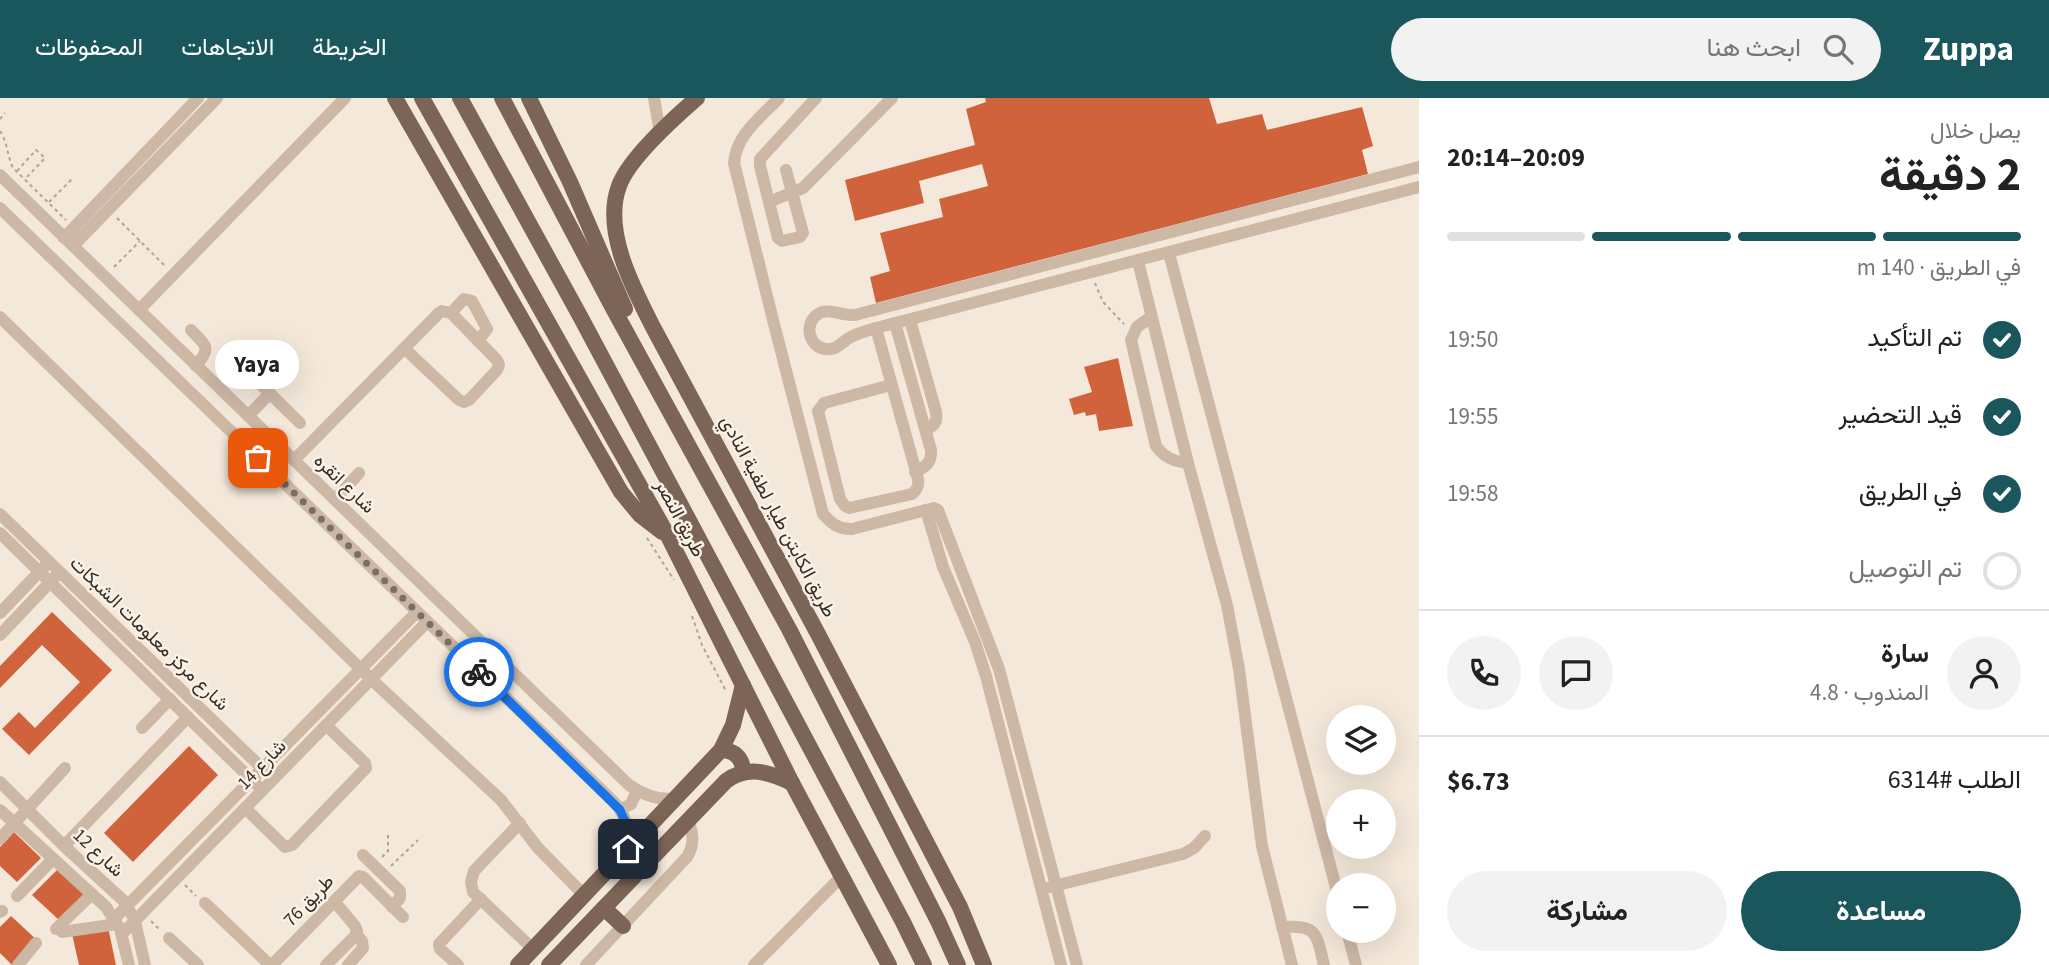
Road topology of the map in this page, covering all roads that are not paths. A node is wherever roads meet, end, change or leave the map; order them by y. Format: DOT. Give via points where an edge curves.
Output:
graph roads {
  1 [pos="198,98"];
  2 [pos="217,98"];
  3 [pos="345,98"];
  4 [pos="396,98"];
  5 [pos="422,98"];
  6 [pos="460,98"];
  7 [pos="502,98"];
  8 [pos="529,98"];
  9 [pos="654,98"];
  10 [pos="697,98"];
  11 [pos="779,98"];
  12 [pos="816,98"];
  13 [pos="892,98"];
  14 [pos="660,132"];
  15 [pos="1419,167"];
  16 [pos="786,170"];
  17 [pos="0,175"];
  18 [pos="1419,187"];
  19 [pos="793,194"];
  20 [pos="769,202"];
  21 [pos="0,208"];
  22 [pos="583,212"];
  23 [pos="615,219"];
  24 [pos="69,242"];
  25 [pos="1169,253"];
  26 [pos="1138,261"];
  27 [pos="139,310"];
  28 [pos="451,313"];
  29 [pos="0,317"];
  30 [pos="1152,317"];
  31 [pos="910,320"];
  32 [pos="895,323"];
  33 [pos="876,328"];
  34 [pos="191,330"];
  35 [pos="631,339"];
  36 [pos="478,341"];
  37 [pos="404,348"];
  38 [pos="921,358"];
  39 [pos="906,361"];
  40 [pos="196,366"];
  41 [pos="248,372"];
  42 [pos="891,385"];
  43 [pos="270,393"];
  44 [pos="248,416"];
  45 [pos="300,423"];
  46 [pos="926,430"];
  47 [pos="294,460"];
  48 [pos="1188,463"];
  49 [pos="915,471"];
  50 [pos="359,473"];
  51 [pos="335,500"];
  52 [pos="926,510"];
  53 [pos="0,514"];
  54 [pos="0,533"];
  55 [pos="668,536"];
  56 [pos="49,561"];
  57 [pos="40,572"];
  58 [pos="60,572"];
  59 [pos="50,582"];
  60 [pos="417,612"];
  61 [pos="0,613"];
  62 [pos="427,622"];
  63 [pos="0,635"];
  64 [pos="360,669"];
  65 [pos="371,679"];
  66 [pos="743,685"];
  67 [pos="170,699"];
  68 [pos="188,717"];
  69 [pos="326,725"];
  70 [pos="142,728"];
  71 [pos="721,750"];
  72 [pos="65,768"];
  73 [pos="262,769"];
  74 [pos="743,772"];
  75 [pos="252,779"];
  76 [pos="273,780"];
  77 [pos="0,782"];
  78 [pos="792,783"];
  79 [pos="263,790"];
  80 [pos="637,791"];
  81 [pos="15,797"];
  82 [pos="674,799"];
  83 [pos="245,808"];
  84 [pos="27,809"];
  85 [pos="620,810"];
  86 [pos="1,812"];
  87 [pos="688,820"];
  88 [pos="520,823"];
  89 [pos="14,824"];
  90 [pos="1205,836"];
  91 [pos="0,838"];
  92 [pos="64,846"];
  93 [pos="628,849"];
  94 [pos="363,855"];
  95 [pos="52,860"];
  96 [pos="1332,873"];
  97 [pos="842,876"];
  98 [pos="1057,885"];
  99 [pos="1042,889"];
  100 [pos="92,894"];
  101 [pos="584,895"];
  102 [pos="17,896"];
  103 [pos="481,899"];
  104 [pos="201,900"];
  105 [pos="334,901"];
  106 [pos="127,906"];
  107 [pos="392,907"];
  108 [pos="604,908"];
  109 [pos="403,918"];
  110 [pos="135,921"];
  111 [pos="118,926"];
  112 [pos="622,926"];
  113 [pos="1282,927"];
  114 [pos="356,934"];
  115 [pos="166,935"];
  116 [pos="36,943"];
  117 [pos="1350,943"];
  118 [pos="533,949"];
  119 [pos="18,965"];
  120 [pos="129,965"];
  121 [pos="145,965"];
  122 [pos="198,965"];
  123 [pos="271,965"];
  124 [pos="326,965"];
  125 [pos="348,965"];
  126 [pos="458,965"];
  127 [pos="517,965"];
  128 [pos="549,965"];
  129 [pos="586,965"];
  130 [pos="754,965"];
  131 [pos="889,965"];
  132 [pos="924,965"];
  133 [pos="958,965"];
  134 [pos="984,965"];
  135 [pos="1061,965"];
  136 [pos="1077,965"];
  137 [pos="1292,965"];
  138 [pos="1325,965"];
  139 [pos="1356,965"];
  1 -- 24 [label="street" via="74,228"];
  2 -- 24 [label="street"];
  3 -- 27 [label="street"];
  4 -- 55 [label="main road" via="621,492 640,515"];
  5 -- 55 [label="main road, طريق النصر"];
  6 -- 132 [label="main road, طريق النصر"];
  7 -- 35 [label="main road"];
  8 -- 22 [label="main road"];
  9 -- 14 [label="street"];
  10 -- 14 [label="main road, طريق الكابتن طيار لطفية النادي"];
  11 -- 52 [label="street" via="744,134 734,163 823,514 833,525 852,529"];
  12 -- 20 [label="street" via="760,159"];
  13 -- 19 [label="street"];
  14 -- 23 [label="main road, طريق الكابتن طيار لطفية النادي" via="624,174"];
  15 -- 33 [label="street" via="855,315 825,311 809,325 812,342 827,350"];
  16 -- 19 [label="street"];
  17 -- 24 [label="street, شارع انقره"];
  18 -- 25 [label="street"];
  19 -- 20 [label="street"];
  19 -- 20 [label="street" via="803,230 800,237 779,239"];
  21 -- 60 [label="street"];
  22 -- 23 [label="main road" via="600,223 610,224"];
  22 -- 35 [label="main road" via="628,317"];
  23 -- 134 [label="main road, طريق الكابتن طيار لطفية النادي" via="621,256 636,294 857,708 960,907"];
  24 -- 27 [label="street, شارع انقره"];
  25 -- 26 [label="street"];
  25 -- 96 [label="street"];
  26 -- 30 [label="street"];
  26 -- 31 [label="street"];
  27 -- 40 [label="street, شارع انقره"];
  28 -- 36 [label="street"];
  28 -- 36 [label="street" via="464,299 472,301 486,327"];
  28 -- 37 [label="street" via="439,313"];
  29 -- 64 [label="street"];
  30 -- 48 [label="street"];
  30 -- 48 [label="street" via="1137,327 1131,340 1156,446 1171,460"];
  31 -- 32 [label="street"];
  31 -- 38 [label="street"];
  32 -- 33 [label="street"];
  32 -- 39 [label="street"];
  33 -- 42 [label="street"];
  34 -- 40 [label="street" via="207,350"];
  35 -- 133 [label="main road" via="789,629"];
  36 -- 37 [label="street" via="499,365 464,402"];
  37 -- 47 [label="street"];
  38 -- 39 [label="street"];
  38 -- 46 [label="street" via="937,417"];
  39 -- 46 [label="street"];
  40 -- 44 [label="street, شارع انقره"];
  41 -- 43 [label="street"];
  42 -- 49 [label="street"];
  42 -- 49 [label="street" via="820,407 818,415 842,503 854,508 912,494 919,484"];
  43 -- 44 [label="street"];
  43 -- 45 [label="street"];
  44 -- 47 [label="street, شارع انقره"];
  46 -- 49 [label="street" via="930,460"];
  47 -- 51 [label="street, شارع انقره"];
  48 -- 113 [label="street" via="1233,636 1262,846"];
  50 -- 51 [label="street"];
  51 -- 80 [label="street, شارع انقره"];
  52 -- 98 [label="street" via="938,510 999,669"];
  52 -- 99 [label="street" via="986,676"];
  53 -- 56 [label="street, شارع مركز معلومات الشبكات"];
  54 -- 57 [label="street, شارع مركز معلومات الشبكات"];
  55 -- 66 [label="main road, طريق النصر"];
  56 -- 57 [label="street"];
  56 -- 58 [label="street, شارع مركز معلومات الشبكات"];
  57 -- 59 [label="street, شارع مركز معلومات الشبكات"];
  57 -- 61 [label="street"];
  58 -- 59 [label="street"];
  58 -- 73 [label="street, شارع مركز معلومات الشبكات"];
  59 -- 63 [label="street"];
  59 -- 67 [label="street, شارع مركز معلومات الشبكات"];
  60 -- 62 [label="street"];
  60 -- 64 [label="street, شارع 14"];
  62 -- 65 [label="street, شارع 14"];
  62 -- 85 [label="street"];
  64 -- 65 [label="street"];
  64 -- 73 [label="street, شارع 14"];
  65 -- 69 [label="street, شارع 14"];
  65 -- 88 [label="street"];
  66 -- 71 [label="main road"];
  66 -- 78 [label="main road, طريق النصر"];
  67 -- 68 [label="street, شارع مركز معلومات الشبكات"];
  67 -- 70 [label="street"];
  68 -- 75 [label="street, شارع مركز معلومات الشبكات"];
  68 -- 92 [label="street"];
  69 -- 76 [label="street, شارع 14"];
  69 -- 83 [label="street" via="366,768 292,845 285,847"];
  71 -- 74 [label="main road" via="739,757"];
  71 -- 82 [label="main road"];
  72 -- 84 [label="street"];
  73 -- 75 [label="street, شارع 14"];
  73 -- 76 [label="street, شارع مركز معلومات الشبكات"];
  74 -- 78 [label="main road" via="766,772"];
  74 -- 87 [label="main road" via="726,781"];
  75 -- 79 [label="street, شارع مركز معلومات الشبكات"];
  75 -- 106 [label="street, شارع 14"];
  76 -- 79 [label="street, شارع 14"];
  77 -- 81 [label="street, شارع 12"];
  78 -- 97 [label="main road, طريق النصر"];
  79 -- 83 [label="street, شارع 14"];
  80 -- 82 [label="street"];
  80 -- 85 [label="street" via="631,804"];
  81 -- 84 [label="street, شارع 12"];
  81 -- 86 [label="street"];
  82 -- 93 [label="main road"];
  83 -- 110 [label="street, شارع 14"];
  84 -- 89 [label="street"];
  84 -- 92 [label="street, شارع 12"];
  85 -- 93 [label="street" via="628,828"];
  86 -- 89 [label="street, شارع 12"];
  87 -- 108 [label="main road"];
  87 -- 112 [label="street" via="693,842 687,857"];
  88 -- 101 [label="street"];
  88 -- 103 [label="street" via="472,874 471,887"];
  89 -- 91 [label="street"];
  89 -- 95 [label="street, شارع 12"];
  90 -- 98 [label="street" via="1183,854"];
  92 -- 106 [label="street, شارع 12"];
  93 -- 101 [label="main road"];
  94 -- 107 [label="street" via="400,893"];
  95 -- 100 [label="street, شارع 12"];
  95 -- 102 [label="street"];
  97 -- 130 [label="street"];
  97 -- 131 [label="main road, طريق النصر"];
  98 -- 99 [label="street"];
  98 -- 136 [label="street"];
  99 -- 135 [label="street"];
  100 -- 111 [label="street, شارع 12"];
  100 -- 111 [label="street" via="59,931"];
  101 -- 118 [label="main road"];
  103 -- 118 [label="street"];
  103 -- 126 [label="street" via="439,944"];
  104 -- 123 [label="street"];
  105 -- 107 [label="street, طريق 76" via="360,876"];
  105 -- 114 [label="street" via="357,927"];
  105 -- 123 [label="street, طريق 76"];
  106 -- 110 [label="street, شارع 12"];
  106 -- 111 [label="street, شارع 14"];
  107 -- 109 [label="street, طريق 76"];
  108 -- 112 [label="main road"];
  108 -- 128 [label="main road"];
  110 -- 111 [label="street, شارع 14"];
  110 -- 121 [label="street, شارع 12"];
  111 -- 120 [label="street, شارع 12"];
  112 -- 129 [label="street"];
  113 -- 137 [label="street"];
  113 -- 138 [label="street" via="1300,926 1313,932"];
  114 -- 124 [label="street"];
  114 -- 125 [label="street" via="363,948"];
  115 -- 122 [label="street"];
  116 -- 119 [label="street"];
  117 -- 139 [label="street"];
  118 -- 127 [label="main road"];
}
